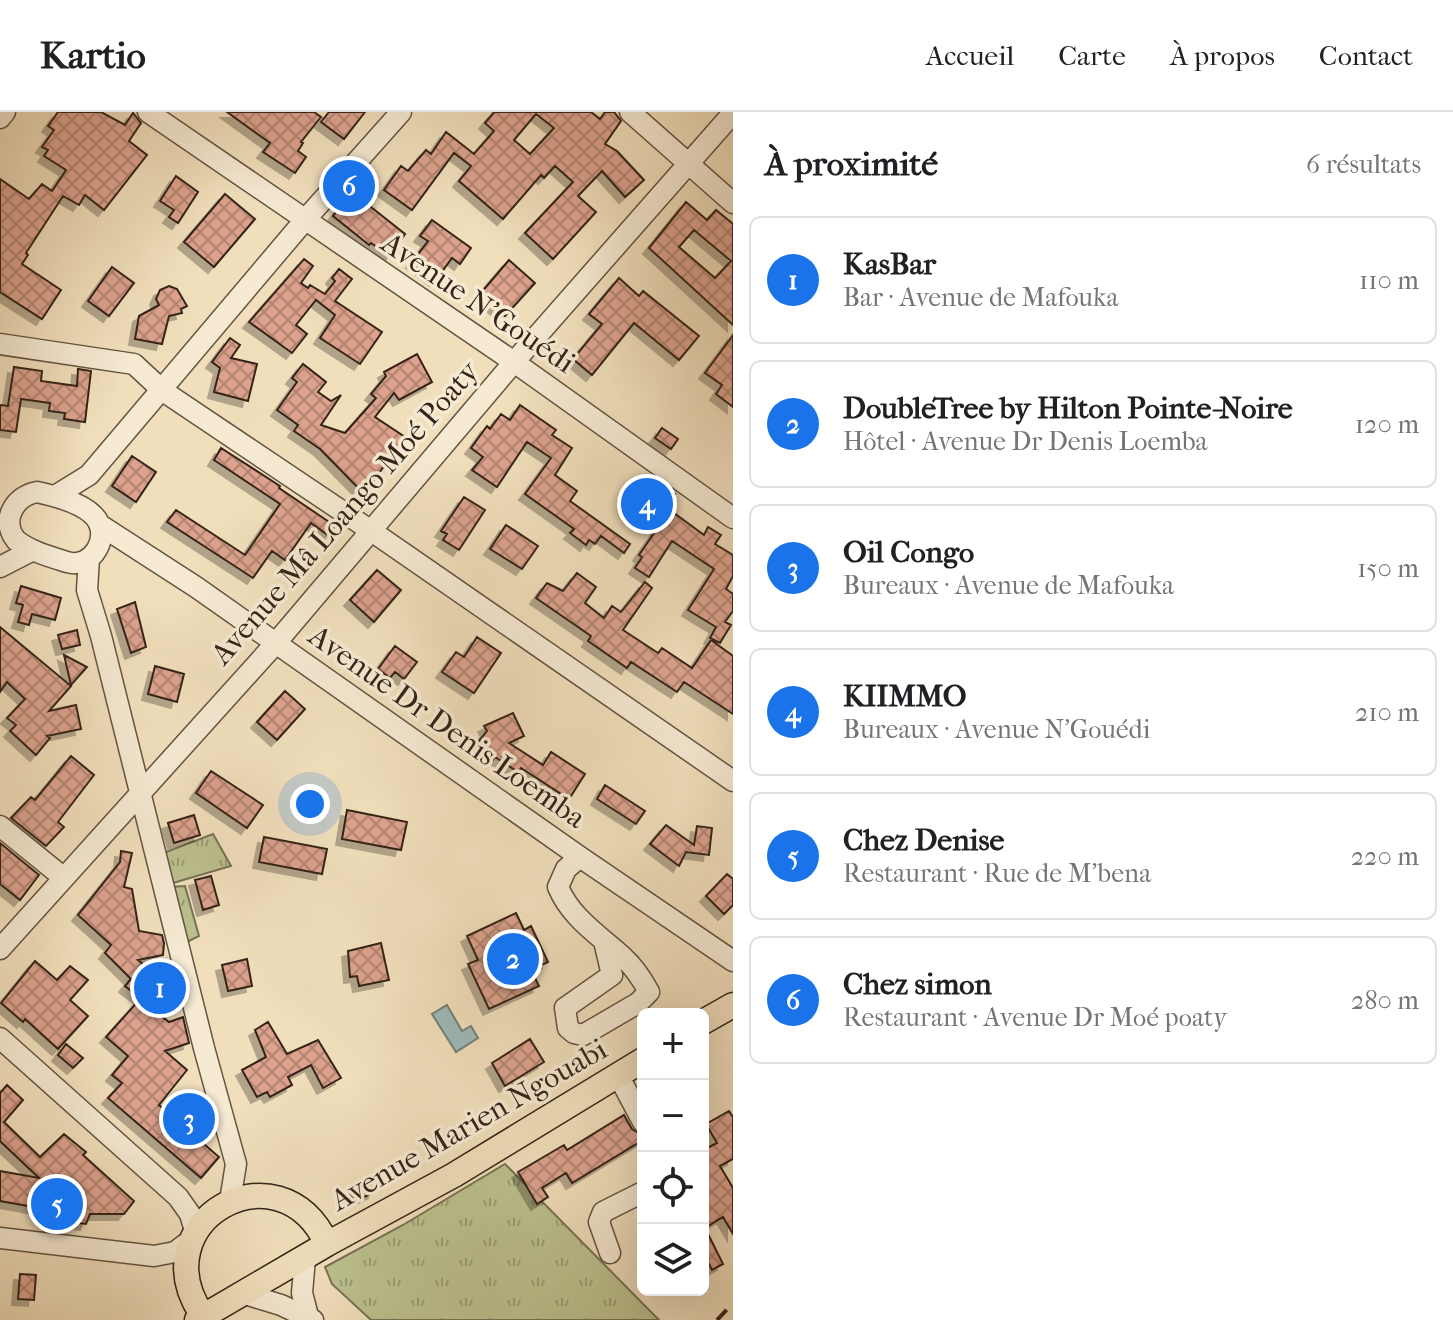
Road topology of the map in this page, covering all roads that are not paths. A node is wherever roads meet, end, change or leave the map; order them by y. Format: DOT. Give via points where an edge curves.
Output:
graph roads {
  1 [pos="5,112"];
  2 [pos="148,112"];
  3 [pos="401,112"];
  4 [pos="630,112"];
  5 [pos="733,113"];
  6 [pos="0,118"];
  7 [pos="688,164"];
  8 [pos="733,203"];
  9 [pos="304,221"];
  10 [pos="0,344"];
  11 [pos="514,362"];
  12 [pos="163,391"];
  13 [pos="89,475"];
  14 [pos="26,494"];
  15 [pos="55,496"];
  16 [pos="5,511"];
  17 [pos="733,518"];
  18 [pos="97,520"];
  19 [pos="370,530"];
  20 [pos="128,541"];
  21 [pos="33,550"];
  22 [pos="94,553"];
  23 [pos="63,561"];
  24 [pos="0,566"];
  25 [pos="87,590"];
  26 [pos="275,644"];
  27 [pos="733,781"];
  28 [pos="141,792"];
  29 [pos="0,826"];
  30 [pos="580,857"];
  31 [pos="64,878"];
  32 [pos="604,941"];
  33 [pos="0,949"];
  34 [pos="733,961"];
  35 [pos="733,1005"];
  36 [pos="709,1019"];
  37 [pos="0,1038"];
  38 [pos="637,1064"];
  39 [pos="618,1075"];
  40 [pos="637,1111"];
  41 [pos="236,1164"];
  42 [pos="637,1195"];
  43 [pos="269,1196"];
  44 [pos="178,1197"];
  45 [pos="228,1202"];
  46 [pos="312,1219"];
  47 [pos="360,1228"];
  48 [pos="193,1236"];
  49 [pos="0,1238"];
  50 [pos="327,1244"];
  51 [pos="610,1253"];
  52 [pos="154,1256"];
  53 [pos="305,1258"];
  54 [pos="188,1286"];
  55 [pos="245,1294"];
  56 [pos="310,1318"];
  57 [pos="194,1319"];
  1 -- 6 [label="street"];
  2 -- 9 [label="street, Avenue N'Gouédi"];
  3 -- 9 [label="street"];
  4 -- 7 [label="street"];
  5 -- 7 [label="street, Avenue Mâ Loango Moé Poaty"];
  7 -- 8 [label="street"];
  7 -- 11 [label="street, Avenue Mâ Loango Moé Poaty"];
  9 -- 11 [label="street, Avenue N'Gouédi"];
  9 -- 12 [label="street"];
  10 -- 12 [label="street" via="134,364"];
  11 -- 17 [label="street, Avenue N'Gouédi"];
  11 -- 19 [label="street, Avenue Mâ Loango Moé Poaty"];
  12 -- 13 [label="street"];
  12 -- 19 [label="street"];
  13 -- 15 [label="street"];
  13 -- 18 [label="street"];
  14 -- 15 [label="street"];
  14 -- 16 [label="street"];
  14 -- 16 [label="street"];
  15 -- 18 [label="street, Avenue Dr Denis Loemba"];
  16 -- 21 [label="street" via="17,540"];
  16 -- 24 [label="street"];
  18 -- 20 [label="street, Avenue Dr Denis Loemba"];
  18 -- 22 [label="street" via="102,536"];
  19 -- 26 [label="street, Avenue Mâ Loango Moé Poaty"];
  19 -- 27 [label="street"];
  20 -- 22 [label="street"];
  20 -- 26 [label="street, Avenue Dr Denis Loemba"];
  21 -- 23 [label="street"];
  21 -- 24 [label="street"];
  22 -- 23 [label="street" via="72,564"];
  22 -- 25 [label="street"];
  23 -- 25 [label="street"];
  25 -- 28 [label="street"];
  26 -- 28 [label="street, Avenue Mâ Loango Moé Poaty"];
  26 -- 30 [label="street, Avenue Dr Denis Loemba"];
  28 -- 31 [label="street, Avenue Mâ Loango Moé Poaty"];
  28 -- 41 [label="street"];
  29 -- 31 [label="street"];
  30 -- 32 [label="street" via="566,869 558,887 582,922"];
  30 -- 34 [label="street, Avenue Dr Denis Loemba"];
  31 -- 33 [label="street, Avenue Mâ Loango Moé Poaty"];
  32 -- 32 [label="street" via="624,957 649,992 583,1035 574,1033 565,1008 612,975"];
  35 -- 36 [label="main road"];
  37 -- 44 [label="street"];
  38 -- 39 [label="main road, Avenue Marien Ngouabi"];
  39 -- 40 [label="street"];
  39 -- 47 [label="main road, Avenue Marien Ngouabi"];
  41 -- 43 [label="street"];
  41 -- 45 [label="street"];
  42 -- 51 [label="street" via="603,1212 599,1222"];
  43 -- 45 [label="main road"];
  43 -- 46 [label="main road, Avenue Marien Ngouabi"];
  44 -- 45 [label="street"];
  44 -- 48 [label="street" via="190,1214"];
  45 -- 48 [label="main road"];
  46 -- 47 [label="main road"];
  46 -- 50 [label="main road, Avenue Marien Ngouabi"];
  47 -- 50 [label="main road, Avenue Marien Ngouabi"];
  48 -- 52 [label="street" via="175,1252"];
  48 -- 54 [label="main road" via="187,1254"];
  49 -- 52 [label="street"];
  50 -- 53 [label="main road, Avenue Marien Ngouabi"];
  52 -- 54 [label="street"];
  53 -- 55 [label="main road, Avenue Marien Ngouabi"];
  53 -- 56 [label="street" via="302,1293"];
  54 -- 57 [label="main road, Avenue Marien Ngouabi"];
  55 -- 56 [label="street"];
  55 -- 57 [label="main road, Avenue Marien Ngouabi"];
}
